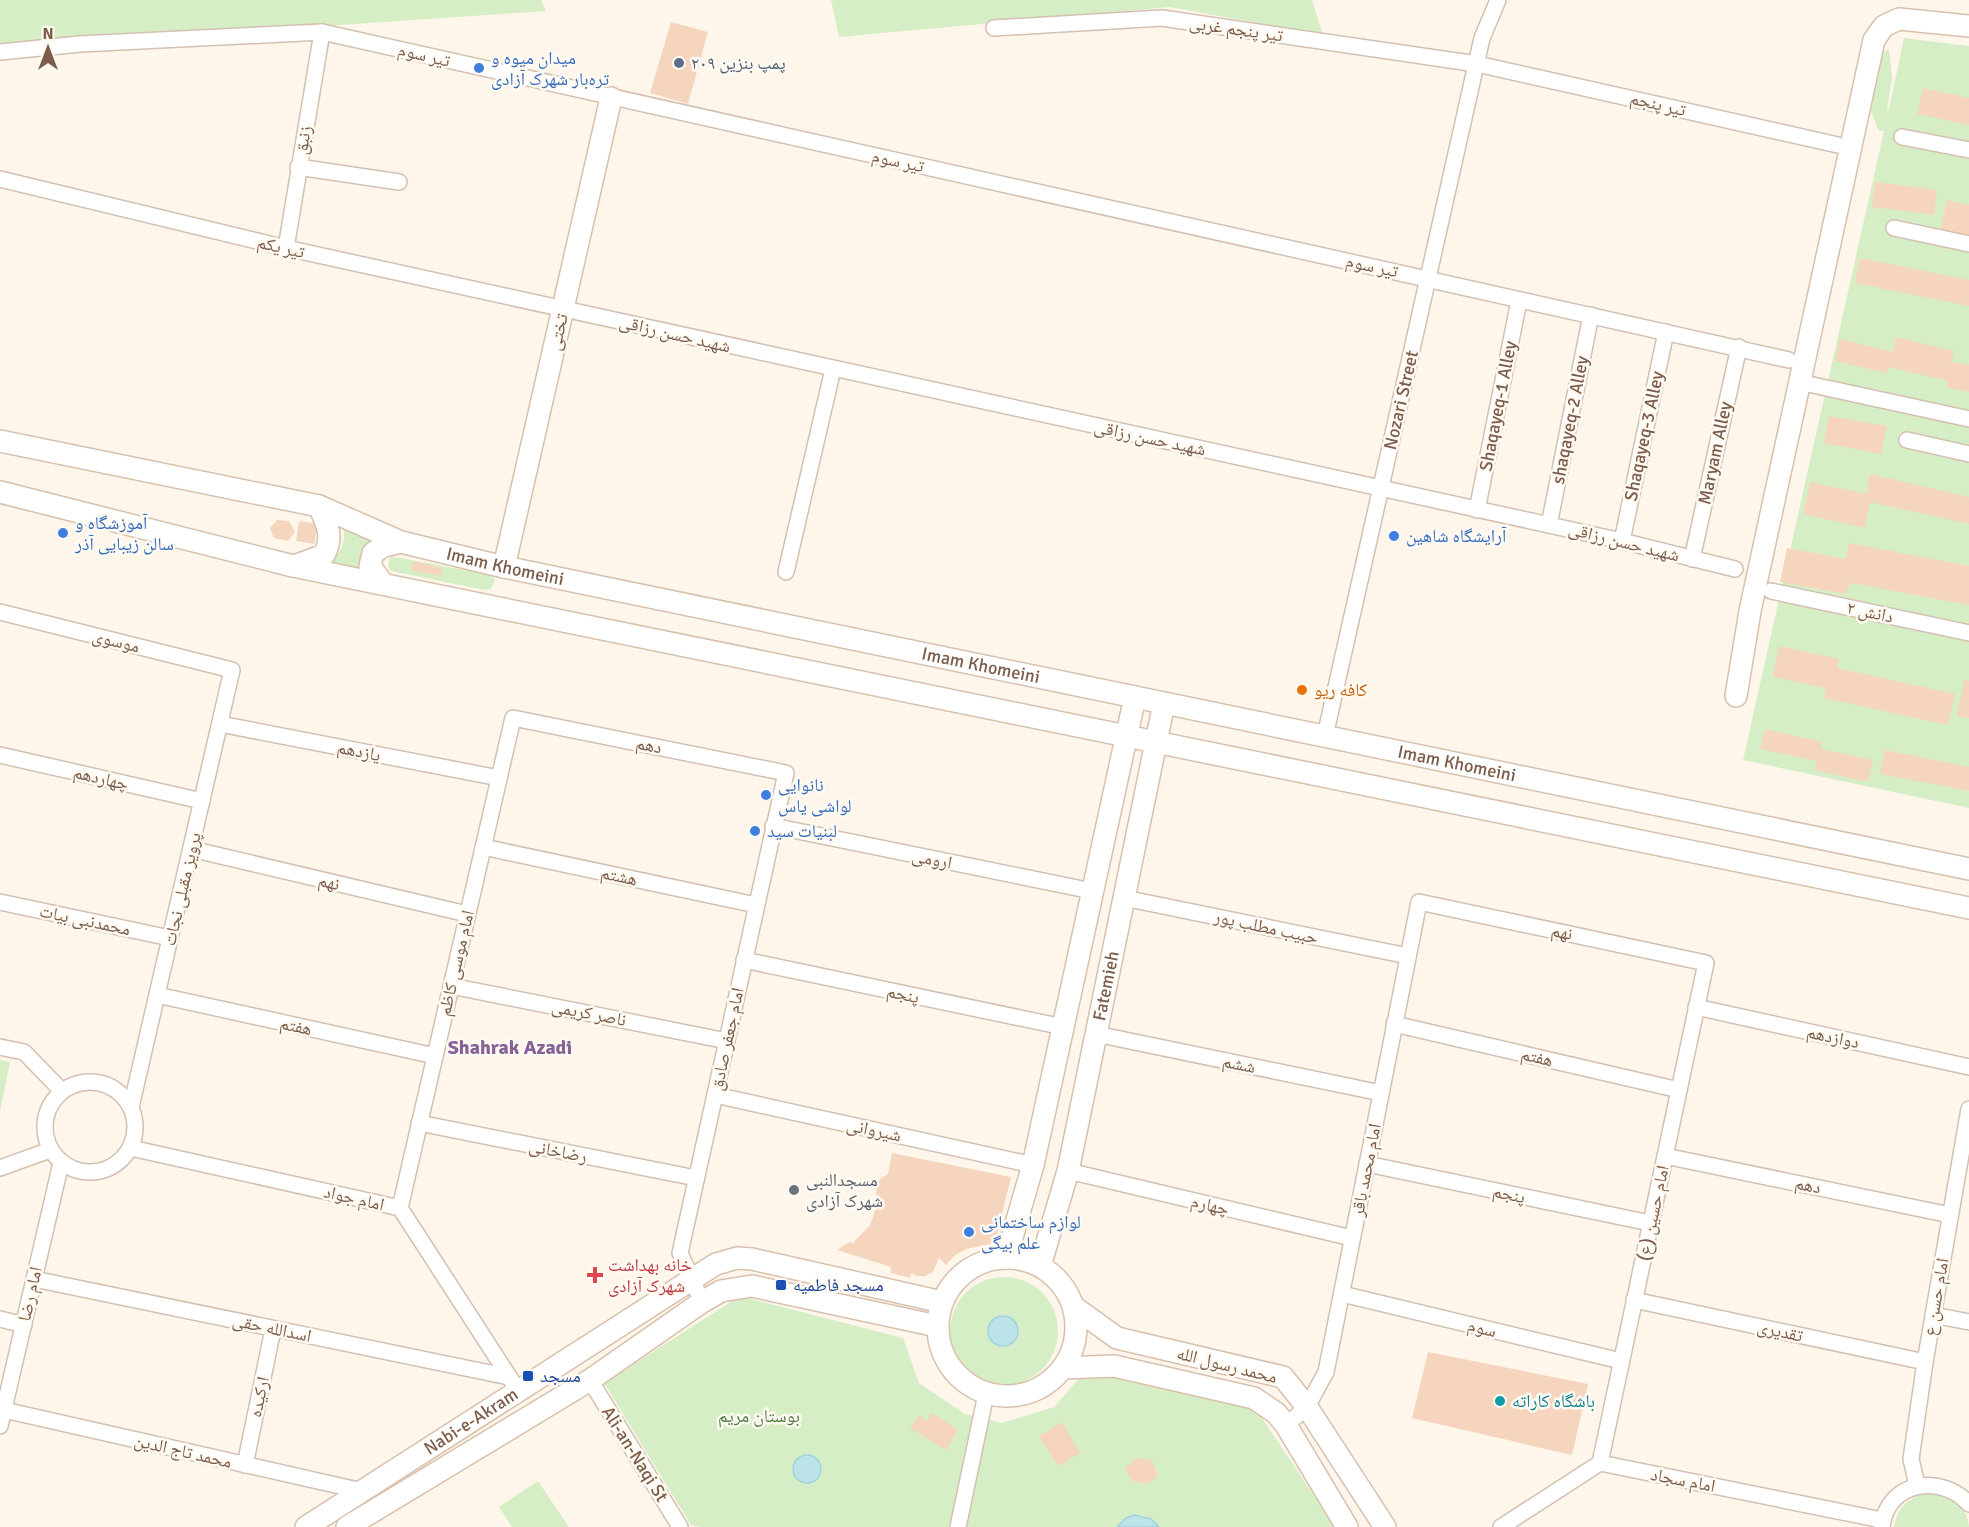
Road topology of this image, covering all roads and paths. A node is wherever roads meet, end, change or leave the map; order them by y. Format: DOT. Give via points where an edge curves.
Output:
graph roads {
  1 [pos="1498,0"];
  2 [pos="1969,26"];
  3 [pos="994,28"];
  4 [pos="322,32"];
  5 [pos="0,52"];
  6 [pos="1477,64"];
  7 [pos="611,98"];
  8 [pos="1902,137"];
  9 [pos="1838,145"];
  10 [pos="1969,150"];
  11 [pos="298,167"];
  12 [pos="0,179"];
  13 [pos="399,182"];
  14 [pos="1894,228"];
  15 [pos="1969,244"];
  16 [pos="286,248"];
  17 [pos="1428,279"];
  18 [pos="1519,301"];
  19 [pos="564,309"];
  20 [pos="1591,315"];
  21 [pos="1666,332"];
  22 [pos="1739,347"];
  23 [pos="1789,360"];
  24 [pos="834,369"];
  25 [pos="1799,382"];
  26 [pos="1969,419"];
  27 [pos="1907,440"];
  28 [pos="0,441"];
  29 [pos="1969,454"];
  30 [pos="1381,488"];
  31 [pos="0,492"];
  32 [pos="319,506"];
  33 [pos="1477,510"];
  34 [pos="1550,525"];
  35 [pos="1622,540"];
  36 [pos="401,542"];
  37 [pos="1692,559"];
  38 [pos="293,566"];
  39 [pos="504,567"];
  40 [pos="1735,569"];
  41 [pos="786,572"];
  42 [pos="383,584"];
  43 [pos="1771,591"];
  44 [pos="0,612"];
  45 [pos="1969,633"];
  46 [pos="232,670"];
  47 [pos="1736,696"];
  48 [pos="1135,697"];
  49 [pos="1164,703"];
  50 [pos="513,718"];
  51 [pos="220,724"];
  52 [pos="1126,736"];
  53 [pos="1325,736"];
  54 [pos="1156,740"];
  55 [pos="0,755"];
  56 [pos="786,773"];
  57 [pos="499,778"];
  58 [pos="202,801"];
  59 [pos="773,826"];
  60 [pos="483,847"];
  61 [pos="191,849"];
  62 [pos="1969,869"];
  63 [pos="1092,891"];
  64 [pos="1124,898"];
  65 [pos="0,902"];
  66 [pos="1419,902"];
  67 [pos="756,905"];
  68 [pos="1969,908"];
  69 [pos="467,915"];
  70 [pos="170,938"];
  71 [pos="1408,956"];
  72 [pos="744,960"];
  73 [pos="1706,963"];
  74 [pos="451,986"];
  75 [pos="157,995"];
  76 [pos="1696,1007"];
  77 [pos="1394,1024"];
  78 [pos="1063,1027"];
  79 [pos="1096,1034"];
  80 [pos="727,1041"];
  81 [pos="0,1047"];
  82 [pos="435,1056"];
  83 [pos="1969,1067"];
  84 [pos="1679,1090"];
  85 [pos="62,1091"];
  86 [pos="1381,1093"];
  87 [pos="714,1095"];
  88 [pos="131,1107"];
  89 [pos="1969,1109"];
  90 [pos="419,1123"];
  91 [pos="131,1148"];
  92 [pos="50,1150"];
  93 [pos="1665,1156"];
  94 [pos="61,1163"];
  95 [pos="1367,1164"];
  96 [pos="1033,1165"];
  97 [pos="0,1168"];
  98 [pos="1068,1172"];
  99 [pos="696,1178"];
  100 [pos="1963,1182"];
  101 [pos="400,1208"];
  102 [pos="1950,1215"];
  103 [pos="1650,1223"];
  104 [pos="1352,1238"];
  105 [pos="1006,1258"];
  106 [pos="1040,1266"];
  107 [pos="692,1278"];
  108 [pos="34,1279"];
  109 [pos="1342,1294"];
  110 [pos="1634,1300"];
  111 [pos="702,1302"];
  112 [pos="942,1302"];
  113 [pos="1074,1307"];
  114 [pos="1933,1315"];
  115 [pos="0,1319"];
  116 [pos="1969,1322"];
  117 [pos="24,1325"];
  118 [pos="937,1326"];
  119 [pos="273,1329"];
  120 [pos="1621,1361"];
  121 [pos="1925,1362"];
  122 [pos="1063,1368"];
  123 [pos="590,1380"];
  124 [pos="514,1384"];
  125 [pos="986,1394"];
  126 [pos="1307,1407"];
  127 [pos="4,1410"];
  128 [pos="1286,1425"];
  129 [pos="0,1426"];
  130 [pos="1600,1463"];
  131 [pos="245,1465"];
  132 [pos="1917,1485"];
  133 [pos="362,1491"];
  134 [pos="1966,1497"];
  135 [pos="1882,1523"];
  136 [pos="306,1527"];
  137 [pos="347,1527"];
  138 [pos="680,1527"];
  139 [pos="958,1527"];
  140 [pos="1347,1527"];
  141 [pos="1385,1527"];
  142 [pos="1501,1527"];
  1 -- 6 [label="street, Nozari Street" via="1482,38"];
  2 -- 25 [label="street" via="1899,19 1884,26 1874,39"];
  3 -- 6 [label="street, تیر پنجم غربی" via="1162,18"];
  4 -- 5 [label="street, تیر سوم" via="80,44"];
  4 -- 7 [label="street, تیر سوم"];
  4 -- 11 [label="street, زنبق"];
  6 -- 9 [label="street, تیر پنجم"];
  6 -- 17 [label="street, Nozari Street"];
  7 -- 17 [label="street, تیر سوم"];
  7 -- 19 [label="street, تختی"];
  8 -- 10 [label="street"];
  11 -- 13 [label="street"];
  11 -- 16 [label="street, زنبق"];
  12 -- 16 [label="street, تیر یکم"];
  14 -- 15 [label="street"];
  16 -- 19 [label="street, تیر یکم"];
  17 -- 18 [label="street, تیر سوم"];
  17 -- 30 [label="street, Nozari Street"];
  18 -- 20 [label="street, تیر سوم"];
  18 -- 33 [label="street, Shaqayeq-1 Alley"];
  19 -- 24 [label="street, شهید حسن رزاقی"];
  19 -- 39 [label="street, تختی"];
  20 -- 21 [label="street, تیر سوم"];
  20 -- 34 [label="street, shaqayeq-2 Alley"];
  21 -- 22 [label="street, تیر سوم"];
  21 -- 35 [label="street, Shaqayeq-3 Alley"];
  22 -- 23 [label="street, تیر سوم"];
  22 -- 37 [label="street, Maryam Alley"];
  24 -- 30 [label="street, شهید حسن رزاقی"];
  24 -- 41 [label="street"];
  25 -- 26 [label="street"];
  25 -- 47 [label="street"];
  27 -- 29 [label="street"];
  28 -- 32 [label="street, Imam Khomeini"];
  30 -- 33 [label="street, شهید حسن رزاقی"];
  30 -- 53 [label="street, Nozari Street"];
  31 -- 38 [label="street"];
  32 -- 36 [label="street, Imam Khomeini"];
  32 -- 38 [label="street" via="329,529 330,543 324,555"];
  33 -- 34 [label="street, شهید حسن رزاقی"];
  34 -- 35 [label="street, شهید حسن رزاقی"];
  35 -- 37 [label="street, شهید حسن رزاقی"];
  36 -- 39 [label="street, Imam Khomeini"];
  36 -- 42 [label="street" via="373,553 370,566"];
  37 -- 40 [label="street, شهید حسن رزاقی"];
  38 -- 42 [label="street"];
  39 -- 48 [label="street, Imam Khomeini"];
  42 -- 52 [label="street"];
  43 -- 45 [label="street, دانش ۲"];
  44 -- 46 [label="street, موسوی"];
  46 -- 51 [label="street, پرویز مقبلی نجات"];
  48 -- 49 [label="street, Imam Khomeini"];
  48 -- 52 [label="street, Fatemieh"];
  49 -- 53 [label="street, Imam Khomeini"];
  49 -- 54 [label="street, Fatemieh"];
  50 -- 56 [label="street, دهم"];
  50 -- 57 [label="street, امام موسی کاظم"];
  51 -- 57 [label="street, یازدهم"];
  51 -- 58 [label="street, پرویز مقبلی نجات"];
  52 -- 54 [label="street"];
  52 -- 63 [label="street, Fatemieh"];
  53 -- 62 [label="street, Imam Khomeini"];
  54 -- 64 [label="street, Fatemieh"];
  54 -- 68 [label="street"];
  55 -- 58 [label="street, چهاردهم"];
  56 -- 59 [label="street, امام جعفر صادق"];
  57 -- 60 [label="street, امام موسی کاظم"];
  58 -- 61 [label="street, پرویز مقبلی نجات"];
  59 -- 63 [label="street, ارومی"];
  59 -- 67 [label="street, امام جعفر صادق"];
  60 -- 67 [label="street, هشتم"];
  60 -- 69 [label="street, امام موسی کاظم"];
  61 -- 69 [label="street, نهم"];
  61 -- 70 [label="street, پرویز مقبلی نجات"];
  63 -- 78 [label="street, Fatemieh"];
  64 -- 71 [label="street, حبیب مطلب پور"];
  64 -- 79 [label="street, Fatemieh"];
  65 -- 70 [label="street, محمدنبی بیات"];
  66 -- 71 [label="street, امام محمد باقر"];
  66 -- 73 [label="street, نهم"];
  67 -- 72 [label="street, امام جعفر صادق"];
  69 -- 74 [label="street, امام موسی کاظم"];
  70 -- 75 [label="street, پرویز مقبلی نجات"];
  71 -- 77 [label="street, امام محمد باقر"];
  72 -- 78 [label="street, پنجم"];
  72 -- 80 [label="street, امام جعفر صادق"];
  73 -- 76 [label="street, امام حسین (ع)"];
  74 -- 80 [label="street, ناصر کریمی"];
  74 -- 82 [label="street, امام موسی کاظم"];
  75 -- 82 [label="street, هفتم"];
  75 -- 88 [label="street, پرویز مقبلی نجات"];
  76 -- 83 [label="street, دوازدهم"];
  76 -- 84 [label="street, امام حسین (ع)"];
  77 -- 84 [label="street, هفتم"];
  77 -- 86 [label="street, امام محمد باقر"];
  78 -- 96 [label="street, Fatemieh"];
  79 -- 86 [label="street, ششم"];
  79 -- 98 [label="street, Fatemieh"];
  80 -- 87 [label="street, امام جعفر صادق"];
  81 -- 85 [label="street" via="24,1052"];
  82 -- 90 [label="street, امام موسی کاظم"];
  84 -- 93 [label="street, امام حسین (ع)"];
  85 -- 88 [label="street" via="80,1083 100,1082 123,1096"];
  85 -- 92 [label="street" via="53,1100 44,1124"];
  86 -- 95 [label="street, امام محمد باقر"];
  87 -- 96 [label="street, شیروانی"];
  87 -- 99 [label="street, امام جعفر صادق"];
  88 -- 91 [label="street" via="135,1135"];
  89 -- 100 [label="street, امام حسن ع"];
  90 -- 99 [label="street, رضاخانی"];
  90 -- 101 [label="street, امام موسی کاظم"];
  91 -- 94 [label="street" via="123,1159 99,1172 86,1173"];
  91 -- 101 [label="street, امام جواد"];
  92 -- 94 [label="street"];
  92 -- 97 [label="street"];
  93 -- 102 [label="street, دهم"];
  93 -- 103 [label="street, امام حسین (ع)"];
  94 -- 108 [label="street, امام رضا"];
  95 -- 103 [label="street, پنجم"];
  95 -- 104 [label="street, امام محمد باقر"];
  96 -- 105 [label="street, Fatemieh"];
  98 -- 104 [label="street, چهارم"];
  98 -- 106 [label="street, Fatemieh"];
  99 -- 107 [label="street, امام جعفر صادق" via="680,1252"];
  100 -- 102 [label="street, امام حسن ع"];
  101 -- 124 [label="street, امام جواد"];
  102 -- 114 [label="street, امام حسن ع"];
  103 -- 110 [label="street, امام حسین (ع)"];
  104 -- 109 [label="street, امام محمد باقر"];
  105 -- 106 [label="street"];
  105 -- 112 [label="street" via="985,1261 967,1270 952,1284"];
  106 -- 113 [label="street" via="1060,1284"];
  107 -- 111 [label="street, امام جعفر صادق"];
  107 -- 112 [label="street, Nabi-e-Akram" via="716,1264 737,1258 753,1259"];
  107 -- 124 [label="street, Nabi-e-Akram"];
  108 -- 117 [label="street, امام رضا"];
  108 -- 119 [label="street, اسدالله حقی"];
  109 -- 120 [label="street, سوم"];
  109 -- 126 [label="street, امام محمد باقر" via="1326,1372"];
  110 -- 120 [label="street, امام حسین (ع)"];
  110 -- 121 [label="street, تقدیری"];
  111 -- 118 [label="street, Nabi-e-Akram" via="721,1291 752,1286"];
  111 -- 123 [label="street, Nabi-e-Akram"];
  112 -- 118 [label="street"];
  113 -- 122 [label="street" via="1076,1339"];
  113 -- 126 [label="street, محمد رسول الله" via="1117,1338 1283,1377"];
  114 -- 116 [label="street"];
  114 -- 121 [label="street, امام حسن ع"];
  115 -- 117 [label="street"];
  117 -- 127 [label="street, امام رضا"];
  118 -- 125 [label="street" via="945,1361 963,1381"];
  119 -- 124 [label="street, اسدالله حقی"];
  119 -- 131 [label="street, ارکیده"];
  120 -- 130 [label="street, امام حسین (ع)"];
  121 -- 132 [label="street, امام حسن ع" via="1911,1459"];
  122 -- 125 [label="street" via="1048,1383 1029,1393 1008,1397"];
  122 -- 128 [label="street, محمد رسول الله" via="1114,1366 1254,1398"];
  123 -- 137 [label="street, Nabi-e-Akram"];
  123 -- 138 [label="street, Ali-an-Naqi St"];
  124 -- 133 [label="street, Nabi-e-Akram"];
  125 -- 139 [label="street"];
  126 -- 128 [label="street, امام محمد باقر"];
  126 -- 141 [label="street, محمد رسول الله"];
  127 -- 129 [label="street, امام رضا"];
  127 -- 131 [label="street, محمد تاج الدین"];
  128 -- 140 [label="street, محمد رسول الله"];
  130 -- 135 [label="street, امام سجاد"];
  130 -- 142 [label="street"];
  131 -- 133 [label="street, محمد تاج الدین"];
  132 -- 134 [label="street" via="1948,1487"];
  132 -- 135 [label="street" via="1895,1498"];
  133 -- 136 [label="street, Nabi-e-Akram"];
}
